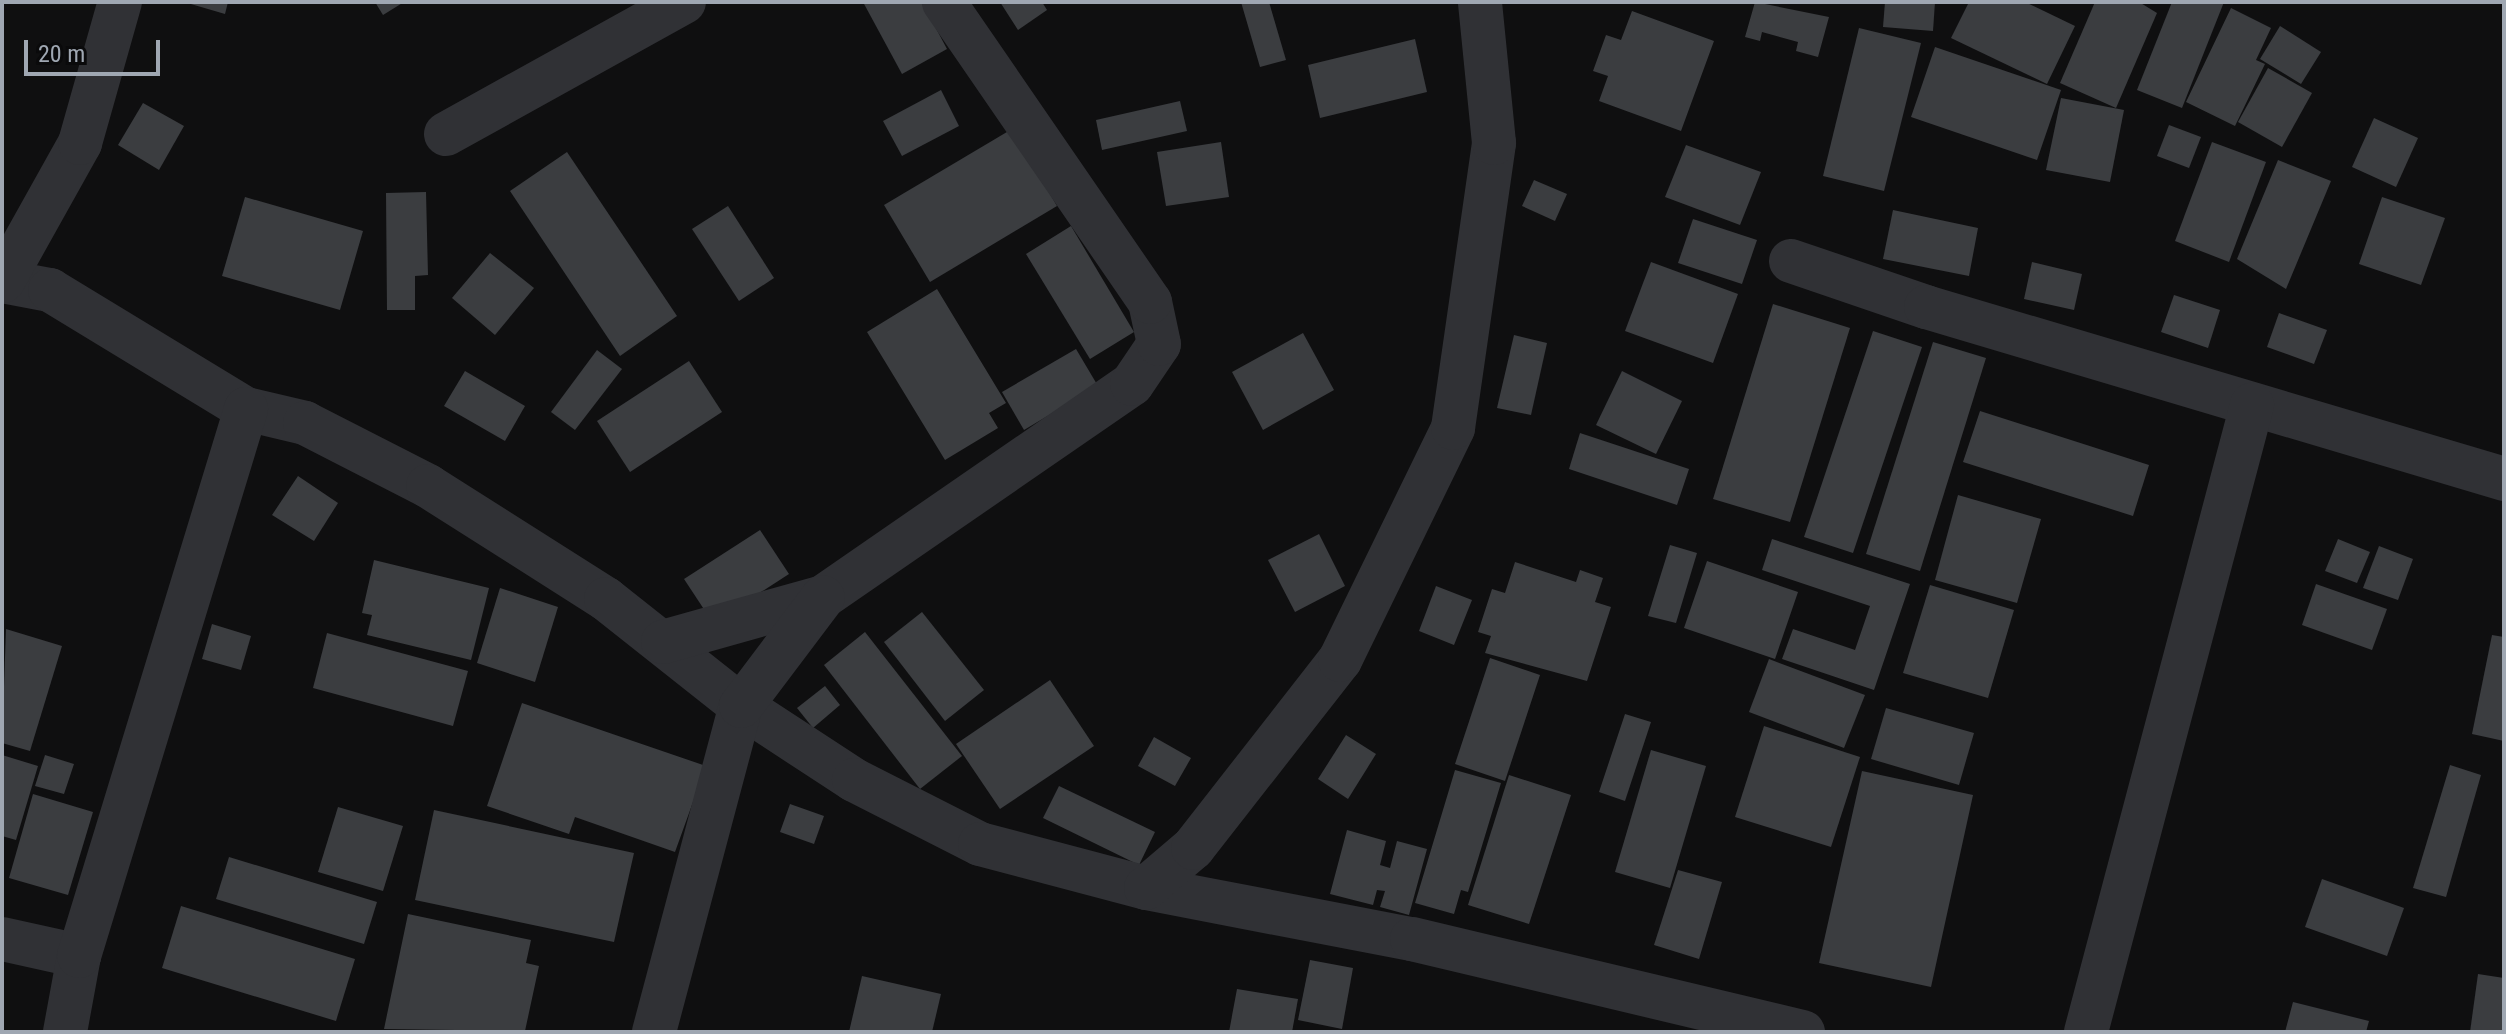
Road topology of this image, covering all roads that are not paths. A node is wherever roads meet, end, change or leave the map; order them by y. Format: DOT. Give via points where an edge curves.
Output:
graph roads {
  1 [pos="120,2"];
  2 [pos="684,2"];
  3 [pos="944,2"];
  4 [pos="1480,2"];
  5 [pos="446,134"];
  6 [pos="1791,261"];
  7 [pos="2,281"];
  8 [pos="2252,405"];
  9 [pos="246,409"];
  10 [pos="2504,479"];
  11 [pos="823,597"];
  12 [pos="663,642"];
  13 [pos="741,706"];
  14 [pos="1146,888"];
  15 [pos="2,939"];
  16 [pos="79,956"];
  17 [pos="65,1032"];
  18 [pos="654,1032"];
  19 [pos="1803,1032"];
  20 [pos="2086,1032"];
  1 -- 7 [label="street" via="80,143"];
  2 -- 5 [label="street"];
  3 -- 11 [label="street" via="1150,302 1159,344 1132,384"];
  4 -- 14 [label="street" via="1494,143 1453,428 1340,660 1193,848"];
  6 -- 8 [label="street"];
  7 -- 9 [label="street" via="50,290"];
  8 -- 10 [label="street"];
  8 -- 20 [label="street"];
  9 -- 12 [label="street" via="305,423 428,486 525,544"];
  9 -- 16 [label="street"];
  11 -- 12 [label="street"];
  11 -- 13 [label="street"];
  12 -- 13 [label="street"];
  13 -- 14 [label="street" via="924,820 980,844"];
  13 -- 18 [label="street"];
  14 -- 19 [label="street" via="1412,939"];
  15 -- 16 [label="street"];
  16 -- 17 [label="street"];
}
